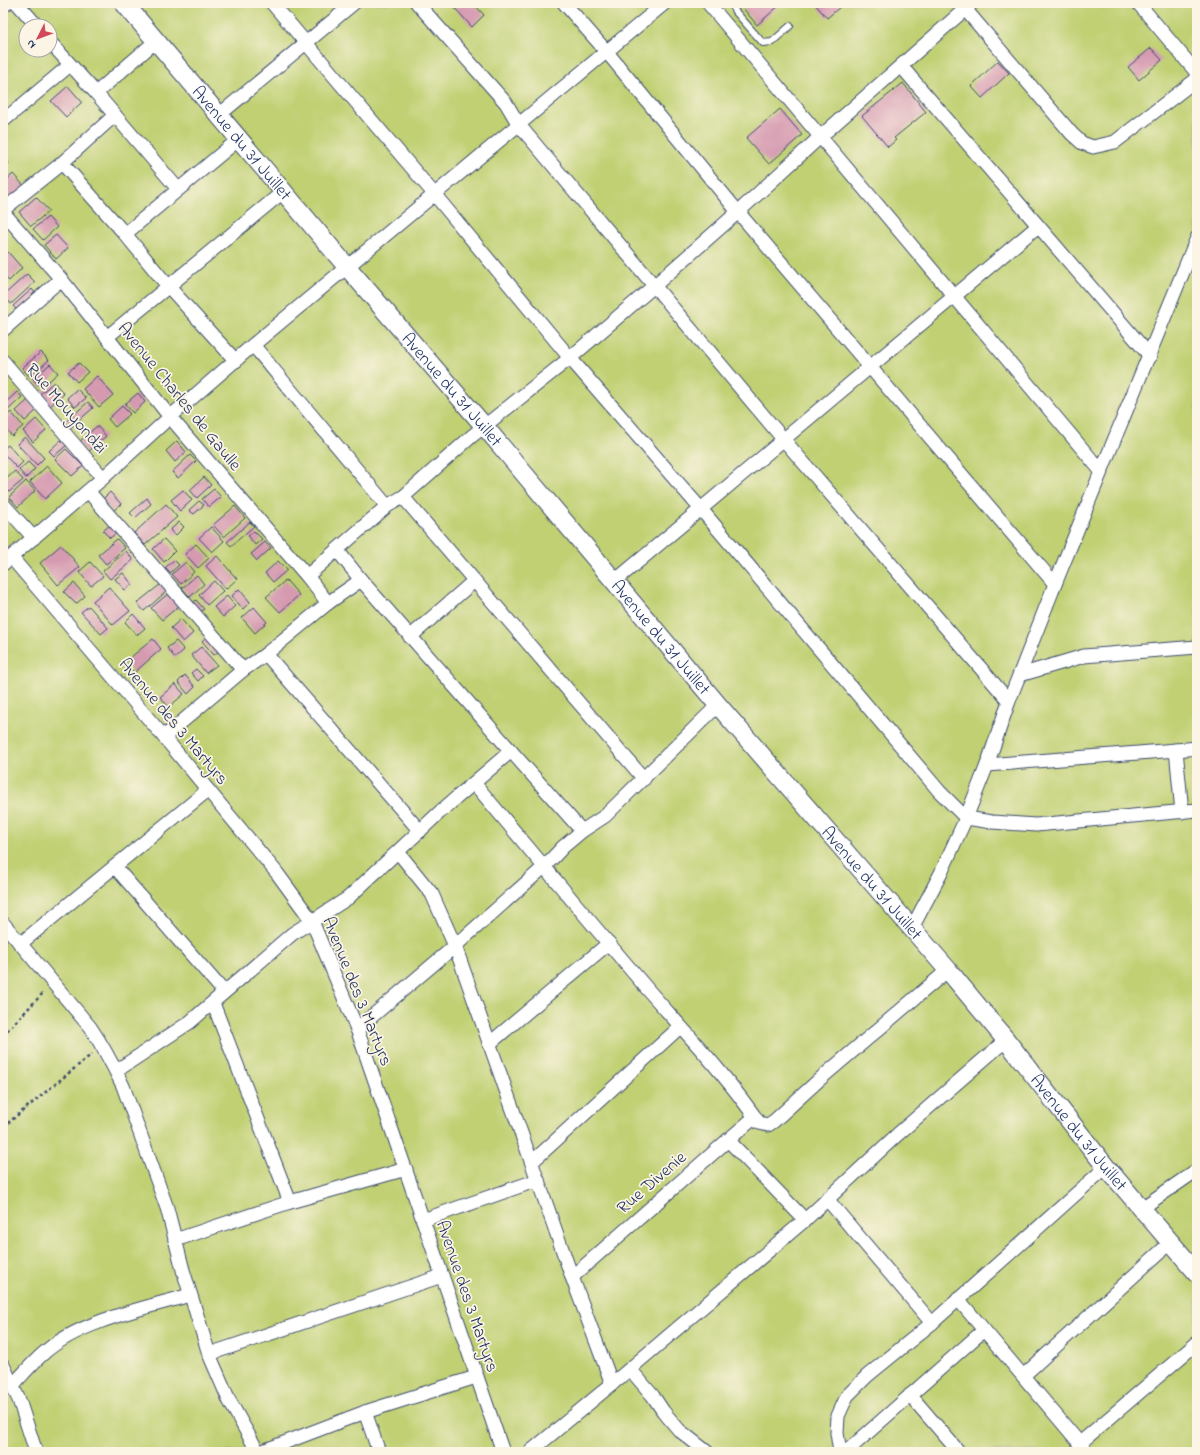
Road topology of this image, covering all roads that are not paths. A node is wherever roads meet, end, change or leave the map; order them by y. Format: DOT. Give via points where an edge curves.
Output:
graph roads {
  1 [pos="7,3"];
  2 [pos="17,3"];
  3 [pos="124,3"];
  4 [pos="272,3"];
  5 [pos="354,3"];
  6 [pos="417,3"];
  7 [pos="564,3"];
  8 [pos="665,3"];
  9 [pos="708,3"];
  10 [pos="735,3"];
  11 [pos="1138,3"];
  12 [pos="3,6"];
  13 [pos="969,6"];
  14 [pos="29,18"];
  15 [pos="790,26"];
  16 [pos="156,41"];
  17 [pos="307,43"];
  18 [pos="58,51"];
  19 [pos="606,52"];
  20 [pos="70,65"];
  21 [pos="901,66"];
  22 [pos="1197,73"];
  23 [pos="1197,80"];
  24 [pos="96,92"];
  25 [pos="115,115"];
  26 [pos="219,115"];
  27 [pos="3,120"];
  28 [pos="519,125"];
  29 [pos="820,137"];
  30 [pos="239,139"];
  31 [pos="62,163"];
  32 [pos="178,190"];
  33 [pos="284,191"];
  34 [pos="435,195"];
  35 [pos="3,211"];
  36 [pos="738,212"];
  37 [pos="1038,226"];
  38 [pos="126,234"];
  39 [pos="1197,238"];
  40 [pos="348,268"];
  41 [pos="61,279"];
  42 [pos="168,286"];
  43 [pos="654,286"];
  44 [pos="954,296"];
  45 [pos="3,330"];
  46 [pos="107,337"];
  47 [pos="253,345"];
  48 [pos="1150,356"];
  49 [pos="570,358"];
  50 [pos="3,361"];
  51 [pos="236,361"];
  52 [pos="870,367"];
  53 [pos="170,417"];
  54 [pos="485,427"];
  55 [pos="784,440"];
  56 [pos="1101,471"];
  57 [pos="103,478"];
  58 [pos="88,490"];
  59 [pos="403,497"];
  60 [pos="3,504"];
  61 [pos="387,506"];
  62 [pos="700,508"];
  63 [pos="34,538"];
  64 [pos="337,550"];
  65 [pos="7,560"];
  66 [pos="307,576"];
  67 [pos="361,580"];
  68 [pos="615,580"];
  69 [pos="474,581"];
  70 [pos="1055,584"];
  71 [pos="328,603"];
  72 [pos="410,637"];
  73 [pos="1197,647"];
  74 [pos="266,654"];
  75 [pos="243,670"];
  76 [pos="1020,675"];
  77 [pos="1009,701"];
  78 [pos="718,705"];
  79 [pos="164,737"];
  80 [pos="1197,748"];
  81 [pos="1176,750"];
  82 [pos="510,751"];
  83 [pos="987,765"];
  84 [pos="644,780"];
  85 [pos="474,783"];
  86 [pos="208,790"];
  87 [pos="1197,810"];
  88 [pos="1182,812"];
  89 [pos="966,818"];
  90 [pos="420,831"];
  91 [pos="582,831"];
  92 [pos="398,852"];
  93 [pos="115,867"];
  94 [pos="544,867"];
  95 [pos="312,921"];
  96 [pos="3,923"];
  97 [pos="912,928"];
  98 [pos="609,943"];
  99 [pos="20,944"];
  100 [pos="455,946"];
  101 [pos="948,970"];
  102 [pos="224,992"];
  103 [pos="213,1003"];
  104 [pos="680,1027"];
  105 [pos="357,1028"];
  106 [pos="1006,1040"];
  107 [pos="489,1044"];
  108 [pos="116,1071"];
  109 [pos="755,1117"];
  110 [pos="728,1140"];
  111 [pos="532,1162"];
  112 [pos="1106,1167"];
  113 [pos="406,1169"];
  114 [pos="1197,1170"];
  115 [pos="538,1180"];
  116 [pos="828,1199"];
  117 [pos="290,1202"];
  118 [pos="1142,1208"];
  119 [pos="423,1220"];
  120 [pos="805,1220"];
  121 [pos="175,1240"];
  122 [pos="1171,1242"];
  123 [pos="1197,1273"];
  124 [pos="442,1276"];
  125 [pos="572,1277"];
  126 [pos="190,1295"];
  127 [pos="958,1299"];
  128 [pos="932,1323"];
  129 [pos="984,1330"];
  130 [pos="1197,1343"];
  131 [pos="209,1354"];
  132 [pos="3,1365"];
  133 [pos="630,1369"];
  134 [pos="1023,1376"];
  135 [pos="476,1377"];
  136 [pos="612,1384"];
  137 [pos="12,1385"];
  138 [pos="910,1395"];
  139 [pos="365,1412"];
  140 [pos="1083,1448"];
  141 [pos="704,1451"];
  142 [pos="36,1452"];
  143 [pos="259,1452"];
  144 [pos="379,1452"];
  145 [pos="502,1452"];
  146 [pos="530,1452"];
  147 [pos="840,1452"];
  148 [pos="846,1452"];
  149 [pos="959,1452"];
  1 -- 12 [label="street"];
  2 -- 14 [label="street"];
  3 -- 16 [label="street, Avenue du 31 Juillet"];
  4 -- 17 [label="street"];
  5 -- 17 [label="street"];
  6 -- 28 [label="street" via="506,103"];
  7 -- 19 [label="street"];
  8 -- 19 [label="street"];
  9 -- 29 [label="street"];
  10 -- 15 [label="lane" via="734,10 763,42 772,42"];
  11 -- 22 [label="street"];
  13 -- 21 [label="street"];
  13 -- 23 [label="street" via="1072,134 1082,143 1093,147 1116,142"];
  16 -- 24 [label="street"];
  16 -- 26 [label="street, Avenue du 31 Juillet"];
  17 -- 26 [label="street"];
  17 -- 34 [label="street"];
  18 -- 20 [label="street"];
  19 -- 28 [label="street"];
  19 -- 36 [label="street"];
  20 -- 24 [label="street"];
  20 -- 27 [label="street"];
  21 -- 29 [label="street"];
  21 -- 37 [label="street"];
  24 -- 25 [label="street"];
  25 -- 31 [label="street"];
  25 -- 32 [label="street"];
  26 -- 30 [label="street, Avenue du 31 Juillet"];
  28 -- 34 [label="street"];
  28 -- 43 [label="street"];
  29 -- 36 [label="street"];
  29 -- 44 [label="street"];
  30 -- 32 [label="street"];
  30 -- 33 [label="street, Avenue du 31 Juillet"];
  31 -- 35 [label="street"];
  31 -- 38 [label="street"];
  32 -- 38 [label="street"];
  33 -- 40 [label="street, Avenue du 31 Juillet"];
  33 -- 42 [label="street"];
  34 -- 40 [label="street"];
  34 -- 49 [label="street"];
  35 -- 41 [label="street, Avenue Charles de Gaulle"];
  36 -- 43 [label="street"];
  36 -- 52 [label="street"];
  37 -- 44 [label="street"];
  37 -- 48 [label="street"];
  38 -- 42 [label="street"];
  39 -- 48 [label="street"];
  40 -- 47 [label="street"];
  40 -- 54 [label="street, Avenue du 31 Juillet"];
  41 -- 45 [label="street"];
  41 -- 46 [label="street, Avenue Charles de Gaulle"];
  42 -- 46 [label="street"];
  42 -- 51 [label="street"];
  43 -- 49 [label="street"];
  43 -- 55 [label="street"];
  44 -- 52 [label="street"];
  44 -- 56 [label="street"];
  46 -- 53 [label="street, Avenue Charles de Gaulle"];
  47 -- 51 [label="street"];
  47 -- 61 [label="street"];
  48 -- 56 [label="street"];
  49 -- 54 [label="street"];
  49 -- 62 [label="street"];
  50 -- 57 [label="street, Rue Mouyondzi"];
  51 -- 53 [label="street"];
  52 -- 55 [label="street"];
  52 -- 70 [label="street"];
  53 -- 57 [label="street"];
  53 -- 66 [label="street, Avenue Charles de Gaulle"];
  54 -- 59 [label="street"];
  54 -- 68 [label="street, Avenue du 31 Juillet"];
  55 -- 62 [label="street"];
  55 -- 77 [label="street"];
  56 -- 70 [label="street"];
  57 -- 58 [label="street"];
  58 -- 63 [label="street"];
  58 -- 75 [label="street"];
  59 -- 61 [label="street"];
  59 -- 69 [label="street"];
  60 -- 63 [label="street"];
  61 -- 64 [label="street"];
  62 -- 68 [label="street"];
  62 -- 89 [label="street" via="939,791"];
  63 -- 65 [label="street"];
  64 -- 66 [label="street"];
  64 -- 67 [label="street"];
  65 -- 79 [label="street, Avenue des 3 Martyrs"];
  66 -- 71 [label="street, Avenue Charles de Gaulle"];
  67 -- 71 [label="street"];
  67 -- 72 [label="street"];
  68 -- 78 [label="street, Avenue du 31 Juillet"];
  69 -- 72 [label="street"];
  69 -- 84 [label="street"];
  70 -- 76 [label="street"];
  71 -- 74 [label="street"];
  72 -- 82 [label="street"];
  73 -- 76 [label="street" via="1084,656"];
  74 -- 75 [label="street"];
  74 -- 90 [label="street"];
  75 -- 79 [label="street"];
  76 -- 77 [label="street"];
  77 -- 83 [label="street"];
  78 -- 84 [label="street"];
  78 -- 97 [label="street, Avenue du 31 Juillet"];
  79 -- 86 [label="street, Avenue des 3 Martyrs"];
  80 -- 81 [label="street"];
  81 -- 83 [label="street"];
  81 -- 88 [label="street"];
  82 -- 85 [label="street"];
  82 -- 91 [label="street"];
  83 -- 89 [label="street"];
  84 -- 91 [label="street" via="605,816"];
  85 -- 90 [label="street"];
  85 -- 94 [label="street"];
  86 -- 93 [label="street"];
  86 -- 95 [label="street, Avenue des 3 Martyrs" via="277,873"];
  87 -- 88 [label="street"];
  88 -- 89 [label="street" via="1036,825"];
  89 -- 97 [label="street"];
  90 -- 92 [label="street"];
  91 -- 94 [label="street"];
  92 -- 95 [label="street" via="348,898"];
  92 -- 100 [label="street" via="432,894"];
  93 -- 99 [label="street"];
  93 -- 102 [label="street"];
  94 -- 98 [label="street"];
  94 -- 100 [label="street"];
  95 -- 102 [label="street" via="292,934"];
  95 -- 105 [label="street, Avenue des 3 Martyrs"];
  96 -- 99 [label="street"];
  97 -- 101 [label="street, Avenue du 31 Juillet"];
  98 -- 104 [label="street"];
  98 -- 107 [label="street"];
  99 -- 108 [label="street" via="103,1045"];
  100 -- 105 [label="street"];
  100 -- 107 [label="street"];
  101 -- 106 [label="street, Avenue du 31 Juillet"];
  101 -- 109 [label="street" via="774,1121 768,1125 759,1123"];
  102 -- 103 [label="street"];
  103 -- 108 [label="street" via="190,1022"];
  103 -- 117 [label="street"];
  104 -- 109 [label="street" via="702,1050"];
  104 -- 111 [label="street"];
  105 -- 113 [label="street, Avenue des 3 Martyrs"];
  106 -- 112 [label="street, Avenue du 31 Juillet"];
  106 -- 116 [label="street"];
  107 -- 111 [label="street"];
  108 -- 121 [label="street" via="167,1208"];
  109 -- 110 [label="street, Rue Divenie"];
  110 -- 120 [label="street"];
  110 -- 125 [label="street, Rue Divenie"];
  111 -- 115 [label="street"];
  112 -- 118 [label="street, Avenue du 31 Juillet"];
  112 -- 127 [label="street"];
  113 -- 117 [label="street"];
  113 -- 119 [label="street, Avenue des 3 Martyrs"];
  114 -- 118 [label="street"];
  115 -- 119 [label="street"];
  115 -- 125 [label="street"];
  116 -- 120 [label="street"];
  116 -- 128 [label="street"];
  117 -- 121 [label="street"];
  118 -- 122 [label="street, Avenue du 31 Juillet"];
  119 -- 124 [label="street, Avenue des 3 Martyrs"];
  120 -- 133 [label="street"];
  121 -- 126 [label="street"];
  122 -- 123 [label="street, Avenue du 31 Juillet"];
  122 -- 134 [label="street"];
  124 -- 131 [label="street"];
  124 -- 135 [label="street, Avenue des 3 Martyrs"];
  125 -- 136 [label="street"];
  126 -- 131 [label="street"];
  126 -- 137 [label="street" via="102,1320 66,1337 45,1351"];
  127 -- 128 [label="street"];
  127 -- 129 [label="street"];
  128 -- 147 [label="street" via="867,1376 847,1396 838,1416"];
  129 -- 134 [label="street"];
  129 -- 138 [label="street"];
  130 -- 140 [label="street"];
  131 -- 143 [label="street" via="229,1400"];
  132 -- 137 [label="street"];
  133 -- 136 [label="street"];
  133 -- 141 [label="street" via="679,1430"];
  134 -- 140 [label="street"];
  135 -- 139 [label="street"];
  135 -- 145 [label="street, Avenue des 3 Martyrs"];
  136 -- 146 [label="street"];
  137 -- 142 [label="street"];
  138 -- 148 [label="street"];
  138 -- 149 [label="street"];
  139 -- 143 [label="street"];
  139 -- 144 [label="street"];
}
